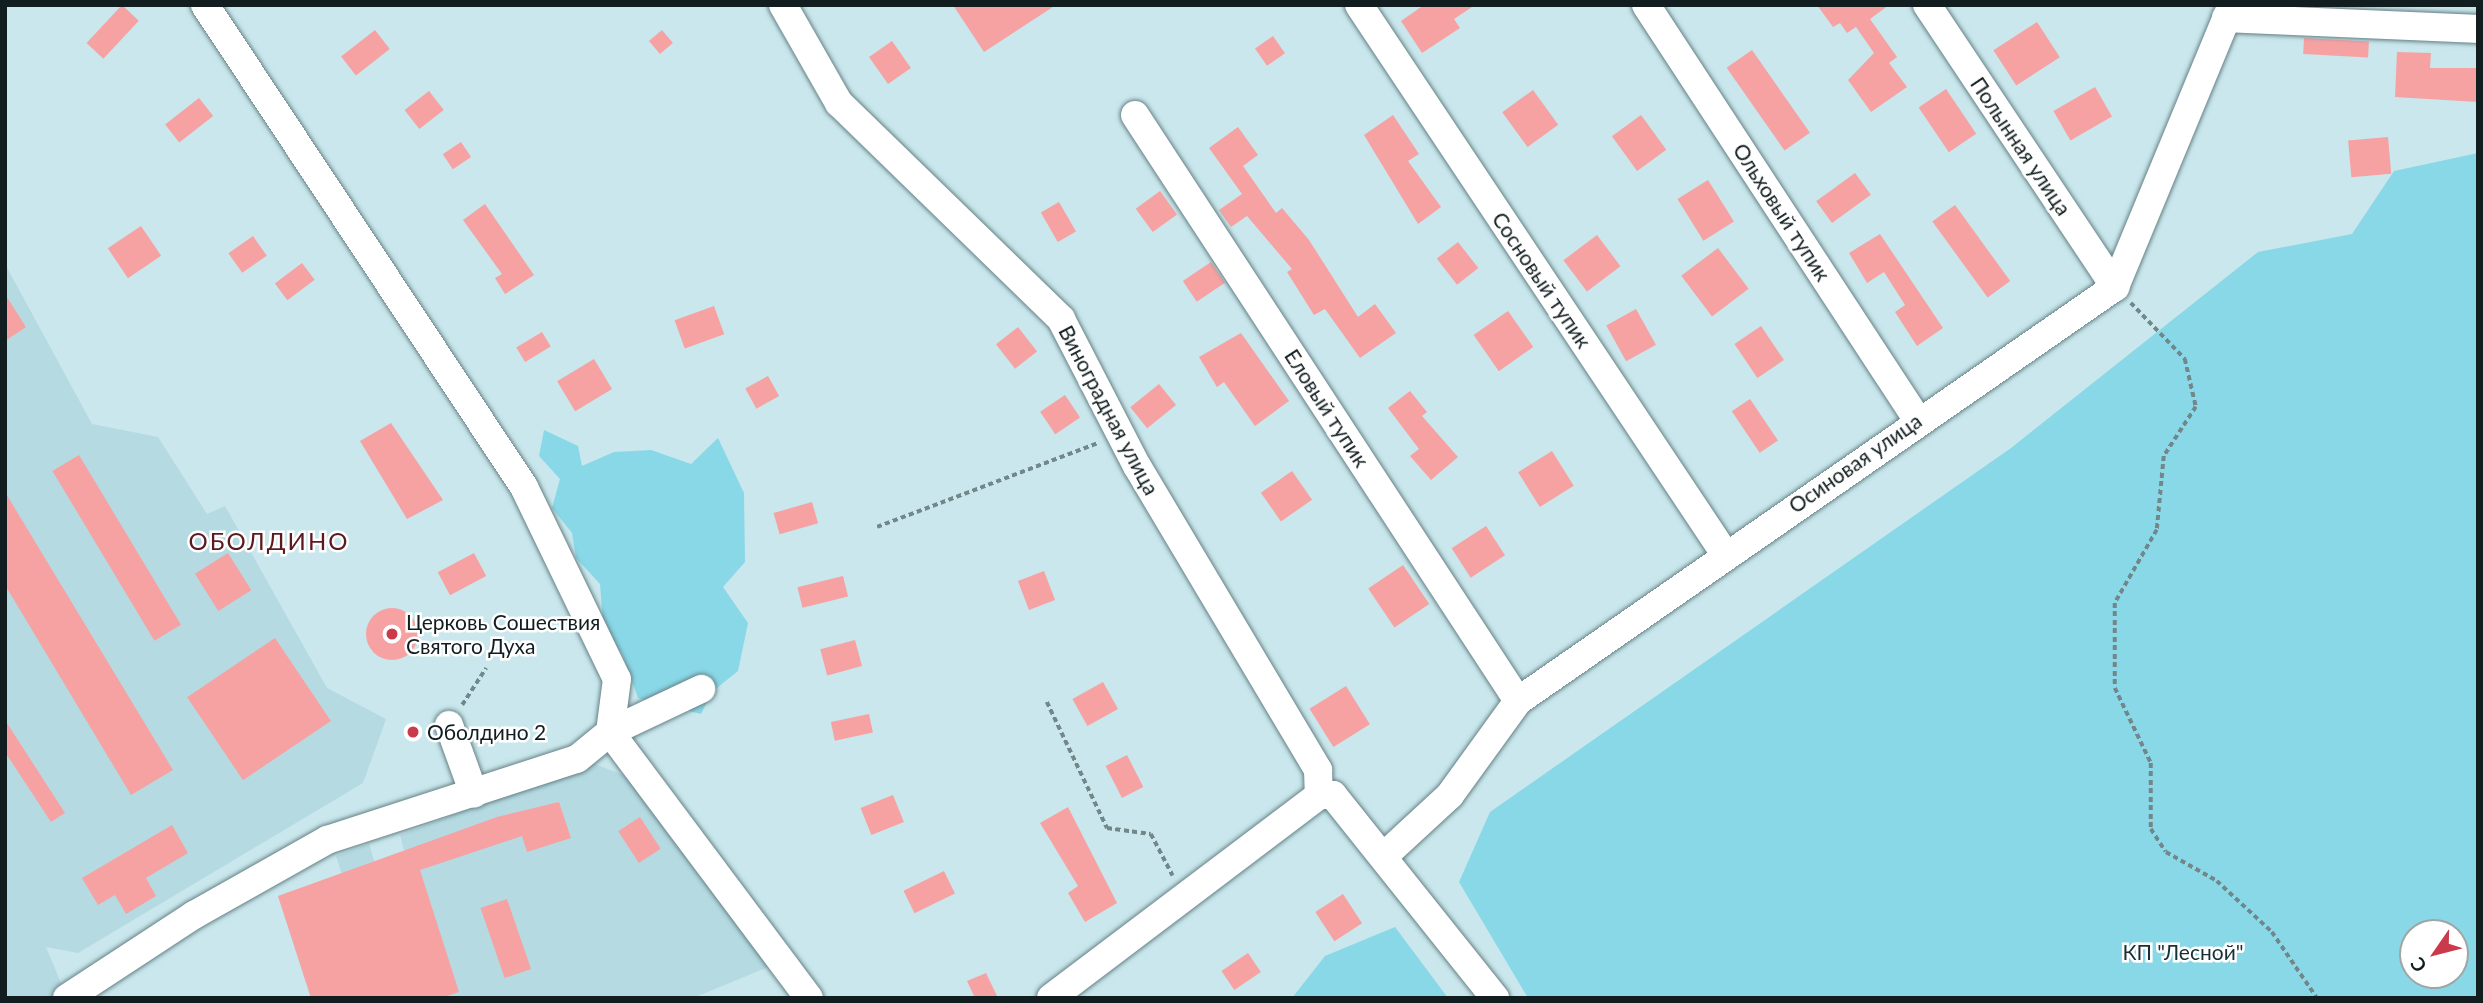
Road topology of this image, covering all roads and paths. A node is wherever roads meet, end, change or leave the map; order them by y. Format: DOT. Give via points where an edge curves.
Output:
graph roads {
  1 [pos="205,5"];
  2 [pos="783,5"];
  3 [pos="1359,5"];
  4 [pos="1646,5"];
  5 [pos="1927,5"];
  6 [pos="2229,12"];
  7 [pos="2478,29"];
  8 [pos="1135,115"];
  9 [pos="2115,287"];
  10 [pos="1918,420"];
  11 [pos="1123,433"];
  12 [pos="877,527"];
  13 [pos="1725,554"];
  14 [pos="486,668"];
  15 [pos="701,689"];
  16 [pos="1518,701"];
  17 [pos="1047,702"];
  18 [pos="449,725"];
  19 [pos="610,732"];
  20 [pos="474,794"];
  21 [pos="1318,794"];
  22 [pos="1384,856"];
  23 [pos="1184,897"];
  24 [pos="67,998"];
  25 [pos="809,998"];
  26 [pos="1051,998"];
  27 [pos="1495,998"];
  28 [pos="2317,998"];
  1 -- 19 [label="street" via="524,487 617,679"];
  2 -- 11 [label="street, Виноградная улица" via="839,103 1061,319"];
  3 -- 13 [label="street, Сосновый тупик"];
  4 -- 10 [label="street, Ольховый тупик"];
  5 -- 9 [label="street, Полынная улица"];
  6 -- 7 [label="street"];
  6 -- 9 [label="street"];
  8 -- 16 [label="street, Еловый тупик"];
  9 -- 10 [label="street, Осиновая улица"];
  9 -- 28 [label="path" via="2185,359 2196,407 2164,457 2157,530 2115,603 2115,688 2151,763 2151,829 2166,852 2217,881 2272,932"];
  10 -- 13 [label="street, Осиновая улица"];
  11 -- 12 [label="path"];
  11 -- 21 [label="street, Виноградная улица" via="1318,770"];
  13 -- 16 [label="street, Осиновая улица"];
  14 -- 18 [label="path"];
  15 -- 19 [label="street"];
  16 -- 22 [label="street, Осиновая улица" via="1451,795"];
  17 -- 23 [label="path" via="1107,828 1151,834"];
  18 -- 20 [label="street"];
  19 -- 20 [label="street" via="577,759"];
  19 -- 25 [label="street"];
  20 -- 24 [label="street" via="327,840 194,915"];
  21 -- 22 [label="street" via="1333,794"];
  21 -- 23 [label="street"];
  22 -- 27 [label="street"];
  23 -- 26 [label="street"];
}
